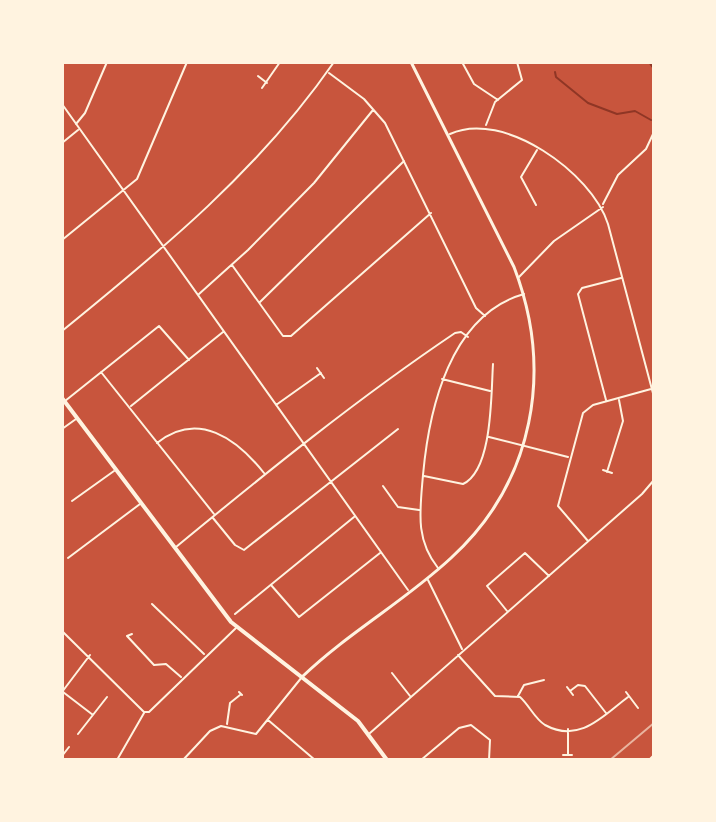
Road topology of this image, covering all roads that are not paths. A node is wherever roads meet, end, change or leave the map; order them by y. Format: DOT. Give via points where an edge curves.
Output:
graph roads {
  1 [pos="107,62"];
  2 [pos="187,62"];
  3 [pos="280,62"];
  4 [pos="334,62"];
  5 [pos="411,62"];
  6 [pos="462,62"];
  7 [pos="517,62"];
  8 [pos="328,72"];
  9 [pos="258,76"];
  10 [pos="267,83"];
  11 [pos="262,88"];
  12 [pos="498,100"];
  13 [pos="62,104"];
  14 [pos="374,110"];
  15 [pos="76,124"];
  16 [pos="485,127"];
  17 [pos="79,129"];
  18 [pos="654,132"];
  19 [pos="450,134"];
  20 [pos="62,143"];
  21 [pos="537,149"];
  22 [pos="405,161"];
  23 [pos="124,191"];
  24 [pos="536,205"];
  25 [pos="603,206"];
  26 [pos="431,213"];
  27 [pos="62,240"];
  28 [pos="164,249"];
  29 [pos="232,265"];
  30 [pos="519,278"];
  31 [pos="623,278"];
  32 [pos="524,294"];
  33 [pos="198,295"];
  34 [pos="259,303"];
  35 [pos="486,317"];
  36 [pos="62,331"];
  37 [pos="224,332"];
  38 [pos="468,337"];
  39 [pos="189,360"];
  40 [pos="493,364"];
  41 [pos="317,368"];
  42 [pos="101,372"];
  43 [pos="321,373"];
  44 [pos="324,378"];
  45 [pos="442,379"];
  46 [pos="652,389"];
  47 [pos="491,392"];
  48 [pos="654,397"];
  49 [pos="619,398"];
  50 [pos="63,400"];
  51 [pos="606,401"];
  52 [pos="276,405"];
  53 [pos="129,407"];
  54 [pos="76,419"];
  55 [pos="62,429"];
  56 [pos="398,429"];
  57 [pos="489,436"];
  58 [pos="157,443"];
  59 [pos="304,443"];
  60 [pos="523,446"];
  61 [pos="569,457"];
  62 [pos="115,470"];
  63 [pos="612,473"];
  64 [pos="265,474"];
  65 [pos="423,476"];
  66 [pos="329,480"];
  67 [pos="654,480"];
  68 [pos="390,487"];
  69 [pos="72,501"];
  70 [pos="141,503"];
  71 [pos="420,510"];
  72 [pos="214,516"];
  73 [pos="355,516"];
  74 [pos="588,541"];
  75 [pos="174,549"];
  76 [pos="381,552"];
  77 [pos="68,558"];
  78 [pos="438,568"];
  79 [pos="549,576"];
  80 [pos="427,577"];
  81 [pos="271,585"];
  82 [pos="408,590"];
  83 [pos="152,604"];
  84 [pos="508,612"];
  85 [pos="235,614"];
  86 [pos="237,627"];
  87 [pos="62,631"];
  88 [pos="132,634"];
  89 [pos="463,650"];
  90 [pos="90,655"];
  91 [pos="205,655"];
  92 [pos="458,655"];
  93 [pos="392,673"];
  94 [pos="537,675"];
  95 [pos="303,676"];
  96 [pos="182,678"];
  97 [pos="537,680"];
  98 [pos="544,680"];
  99 [pos="62,692"];
  100 [pos="626,692"];
  101 [pos="240,694"];
  102 [pos="573,695"];
  103 [pos="107,697"];
  104 [pos="411,697"];
  105 [pos="518,697"];
  106 [pos="628,697"];
  107 [pos="638,708"];
  108 [pos="144,712"];
  109 [pos="607,714"];
  110 [pos="93,715"];
  111 [pos="267,720"];
  112 [pos="227,725"];
  113 [pos="568,729"];
  114 [pos="78,734"];
  115 [pos="369,734"];
  116 [pos="69,747"];
  117 [pos="568,755"];
  118 [pos="654,755"];
  119 [pos="62,756"];
  120 [pos="117,760"];
  121 [pos="183,760"];
  122 [pos="315,760"];
  123 [pos="387,760"];
  124 [pos="421,760"];
  125 [pos="489,760"];
  126 [pos="649,760"];
  1 -- 15 [label="street"];
  2 -- 23 [label="street" via="137,179"];
  3 -- 10 [label="street"];
  4 -- 8 [label="street"];
  5 -- 19 [label="street"];
  6 -- 12 [label="street" via="474,84"];
  7 -- 12 [label="street" via="522,80"];
  8 -- 14 [label="street"];
  8 -- 28 [label="street" via="241,176"];
  9 -- 10 [label="street"];
  10 -- 11 [label="street"];
  12 -- 16 [label="street"];
  13 -- 15 [label="street"];
  14 -- 22 [label="street"];
  14 -- 29 [label="street" via="314,183"];
  15 -- 17 [label="street"];
  16 -- 19 [label="street"];
  16 -- 21 [label="street" via="510,132"];
  17 -- 20 [label="street"];
  17 -- 23 [label="street"];
  18 -- 25 [label="street" via="646,149 618,175"];
  19 -- 30 [label="street"];
  21 -- 24 [label="street" via="521,177"];
  21 -- 25 [label="street" via="571,172"];
  22 -- 26 [label="street"];
  22 -- 34 [label="street"];
  23 -- 27 [label="street"];
  23 -- 28 [label="street"];
  25 -- 30 [label="street" via="554,241"];
  25 -- 31 [label="street"];
  26 -- 34 [label="street" via="291,336 283,336"];
  26 -- 35 [label="street" via="476,308"];
  28 -- 33 [label="street"];
  28 -- 36 [label="street"];
  29 -- 33 [label="street"];
  29 -- 34 [label="street"];
  30 -- 32 [label="street"];
  31 -- 46 [label="street"];
  31 -- 51 [label="street" via="582,288 578,294"];
  32 -- 35 [label="street" via="501,303"];
  32 -- 60 [label="street" via="536,364"];
  33 -- 37 [label="street"];
  35 -- 38 [label="street"];
  37 -- 39 [label="street"];
  37 -- 52 [label="street"];
  38 -- 45 [label="street"];
  38 -- 59 [label="street" via="455,333"];
  39 -- 42 [label="street" via="159,326"];
  39 -- 53 [label="street"];
  40 -- 47 [label="street"];
  41 -- 43 [label="street"];
  42 -- 50 [label="street"];
  42 -- 53 [label="street"];
  43 -- 44 [label="street"];
  43 -- 52 [label="street"];
  45 -- 47 [label="street"];
  45 -- 65 [label="street" via="430,417"];
  46 -- 48 [label="street"];
  46 -- 49 [label="street"];
  47 -- 57 [label="street"];
  49 -- 51 [label="street"];
  49 -- 63 [label="street" via="623,421 605,471"];
  50 -- 54 [label="highway"];
  51 -- 61 [label="street" via="583,413"];
  52 -- 59 [label="street"];
  53 -- 58 [label="street"];
  54 -- 55 [label="street"];
  54 -- 62 [label="highway"];
  56 -- 66 [label="street"];
  57 -- 60 [label="street"];
  57 -- 65 [label="street" via="467,483"];
  58 -- 64 [label="street" via="187,428 215,431 239,444"];
  58 -- 72 [label="street"];
  59 -- 64 [label="street"];
  59 -- 66 [label="street"];
  60 -- 61 [label="street"];
  60 -- 78 [label="street" via="494,508"];
  61 -- 74 [label="street" via="558,506"];
  62 -- 69 [label="street"];
  62 -- 70 [label="highway"];
  64 -- 72 [label="street"];
  65 -- 71 [label="street"];
  66 -- 72 [label="street" via="244,550"];
  66 -- 73 [label="street"];
  67 -- 74 [label="street"];
  68 -- 71 [label="street" via="384,488 398,507"];
  70 -- 75 [label="highway"];
  70 -- 77 [label="street"];
  71 -- 78 [label="street" via="424,548"];
  72 -- 75 [label="street"];
  73 -- 76 [label="street"];
  73 -- 81 [label="street"];
  74 -- 79 [label="street"];
  75 -- 86 [label="highway"];
  76 -- 81 [label="street" via="299,617"];
  76 -- 82 [label="street"];
  78 -- 80 [label="street"];
  79 -- 84 [label="street"];
  79 -- 84 [label="street" via="527,552 489,583 487,588"];
  80 -- 82 [label="street"];
  80 -- 89 [label="street"];
  81 -- 85 [label="street"];
  82 -- 95 [label="street"];
  83 -- 91 [label="street"];
  84 -- 89 [label="street"];
  86 -- 91 [label="street"];
  86 -- 95 [label="highway"];
  87 -- 90 [label="street"];
  88 -- 96 [label="street" via="127,636 154,665 166,664"];
  89 -- 92 [label="street"];
  90 -- 99 [label="street"];
  90 -- 108 [label="street"];
  91 -- 96 [label="street"];
  92 -- 104 [label="street"];
  92 -- 105 [label="street" via="495,696"];
  93 -- 104 [label="street"];
  94 -- 97 [label="street"];
  95 -- 111 [label="street"];
  95 -- 115 [label="highway"];
  96 -- 108 [label="street"];
  97 -- 98 [label="street"];
  97 -- 105 [label="street" via="519,689"];
  99 -- 110 [label="street"];
  100 -- 106 [label="street"];
  101 -- 112 [label="street" via="230,703"];
  102 -- 109 [label="street" via="568,689 585,686"];
  103 -- 110 [label="street"];
  104 -- 115 [label="street"];
  105 -- 113 [label="street" via="542,723"];
  106 -- 107 [label="street"];
  106 -- 109 [label="street"];
  108 -- 120 [label="street"];
  109 -- 113 [label="street" via="593,726"];
  110 -- 114 [label="street"];
  111 -- 112 [label="street" via="251,735"];
  111 -- 122 [label="street"];
  112 -- 121 [label="street" via="210,731"];
  113 -- 117 [label="street"];
  115 -- 123 [label="highway"];
  116 -- 119 [label="street"];
  118 -- 126 [label="street"];
  124 -- 125 [label="street" via="459,728 471,725 492,744"];
}
